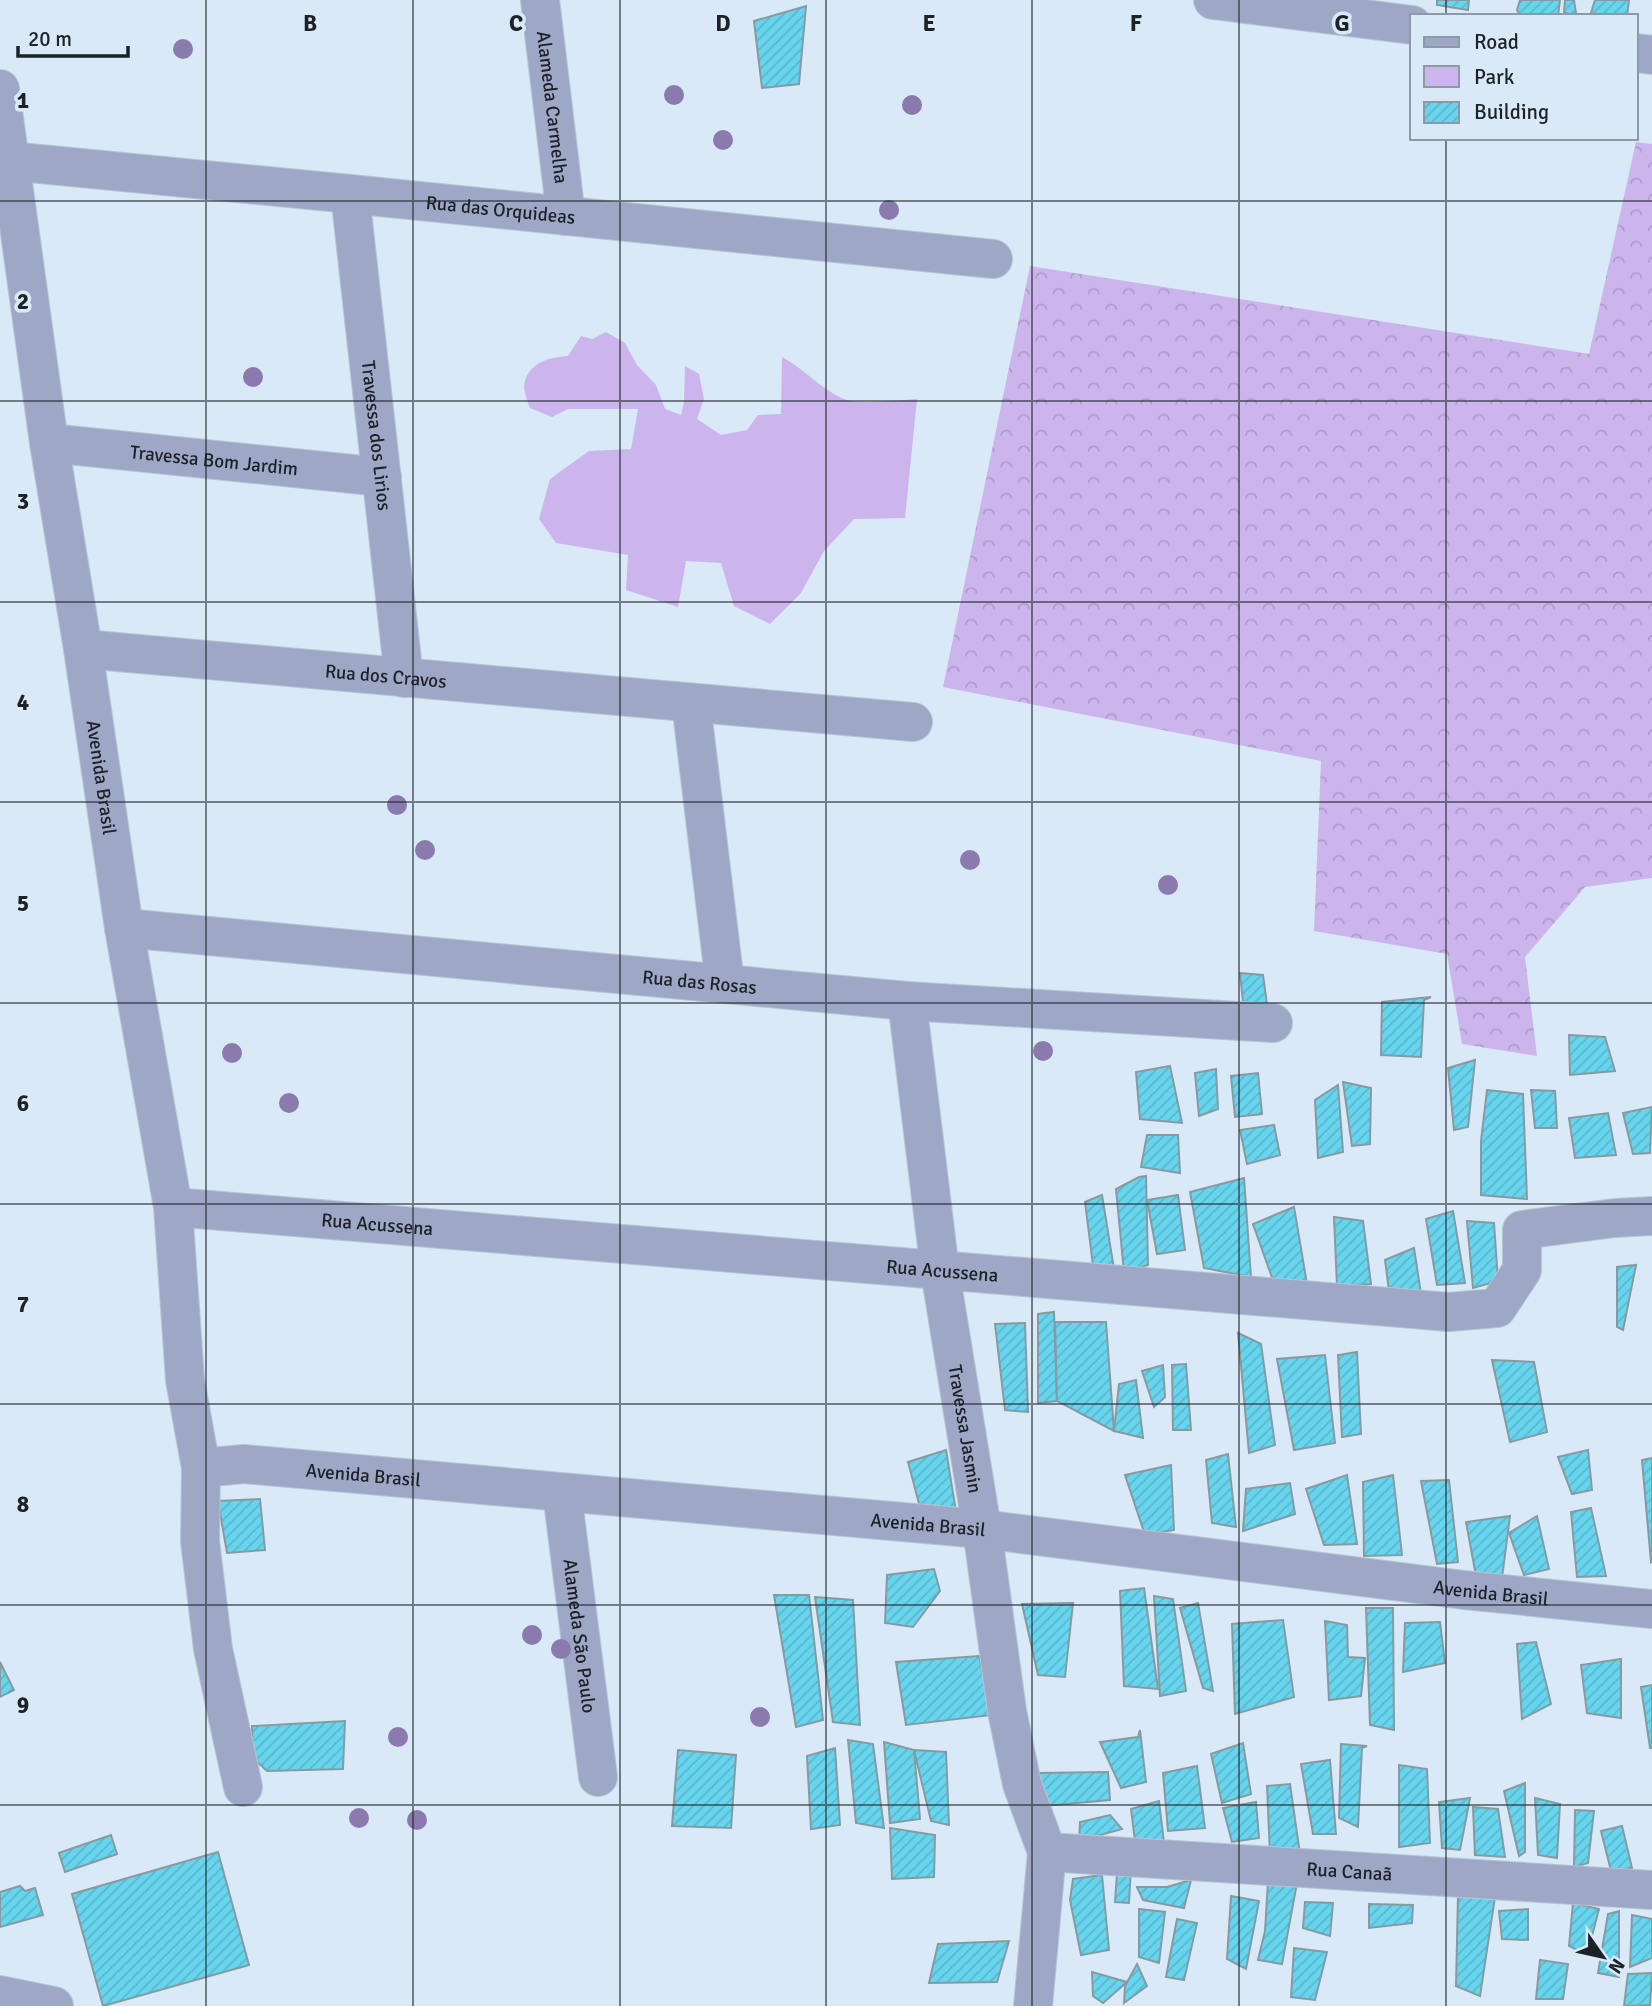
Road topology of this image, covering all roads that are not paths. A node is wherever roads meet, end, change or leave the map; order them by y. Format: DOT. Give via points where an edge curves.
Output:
graph roads {
  1 [pos="540,0"];
  2 [pos="1213,0"];
  3 [pos="1322,7"];
  4 [pos="1410,25"];
  5 [pos="0,89"];
  6 [pos="9,161"];
  7 [pos="351,194"];
  8 [pos="566,216"];
  9 [pos="993,260"];
  10 [pos="49,443"];
  11 [pos="382,477"];
  12 [pos="83,649"];
  13 [pos="404,678"];
  14 [pos="691,703"];
  15 [pos="913,722"];
  16 [pos="124,928"];
  17 [pos="725,984"];
  18 [pos="907,1001"];
  19 [pos="1273,1023"];
  20 [pos="173,1207"];
  21 [pos="1652,1216"];
  22 [pos="940,1271"];
  23 [pos="201,1468"];
  24 [pos="562,1493"];
  25 [pos="982,1528"];
  26 [pos="1652,1609"];
  27 [pos="597,1777"];
  28 [pos="243,1787"];
  29 [pos="1047,1852"];
  30 [pos="1652,1890"];
  31 [pos="0,1995"];
  32 [pos="54,2006"];
  33 [pos="1033,2006"];
  1 -- 8 [label="street, Alameda Carmelha"];
  2 -- 3 [label="street"];
  3 -- 4 [label="street"];
  5 -- 6 [label="street, Avenida Brasil"];
  6 -- 7 [label="street, Rua das Orquideas"];
  6 -- 10 [label="street, Avenida Brasil"];
  7 -- 8 [label="street, Rua das Orquideas"];
  7 -- 11 [label="street, Travessa dos Lirios"];
  8 -- 9 [label="street, Rua das Orquideas"];
  10 -- 11 [label="street, Travessa Bom Jardim"];
  10 -- 12 [label="street, Avenida Brasil"];
  11 -- 13 [label="street, Travessa dos Lirios"];
  12 -- 13 [label="street, Rua dos Cravos"];
  12 -- 16 [label="street, Avenida Brasil"];
  13 -- 14 [label="street, Rua dos Cravos"];
  14 -- 15 [label="street, Rua dos Cravos"];
  14 -- 17 [label="street"];
  16 -- 17 [label="street, Rua das Rosas"];
  16 -- 20 [label="street, Avenida Brasil"];
  17 -- 18 [label="street, Rua das Rosas"];
  18 -- 19 [label="street, Rua das Rosas"];
  18 -- 22 [label="street, Travessa Jasmin"];
  20 -- 22 [label="street, Rua Acussena"];
  20 -- 23 [label="street, Avenida Brasil" via="185,1380"];
  21 -- 22 [label="street, Rua Acussena" via="1522,1230 1522,1270 1497,1308 1448,1312"];
  22 -- 25 [label="street, Travessa Jasmin"];
  23 -- 24 [label="street, Avenida Brasil" via="244,1464"];
  23 -- 28 [label="street, Avenida Brasil" via="200,1542 213,1649"];
  24 -- 25 [label="street, Avenida Brasil"];
  24 -- 27 [label="street, Alameda São Paulo"];
  25 -- 26 [label="street, Avenida Brasil" via="1464,1590"];
  25 -- 29 [label="street, Travessa Jasmin" via="1007,1711 1022,1784"];
  29 -- 30 [label="street, Rua Canaã"];
  29 -- 33 [label="street"];
  31 -- 32 [label="street"];
}
